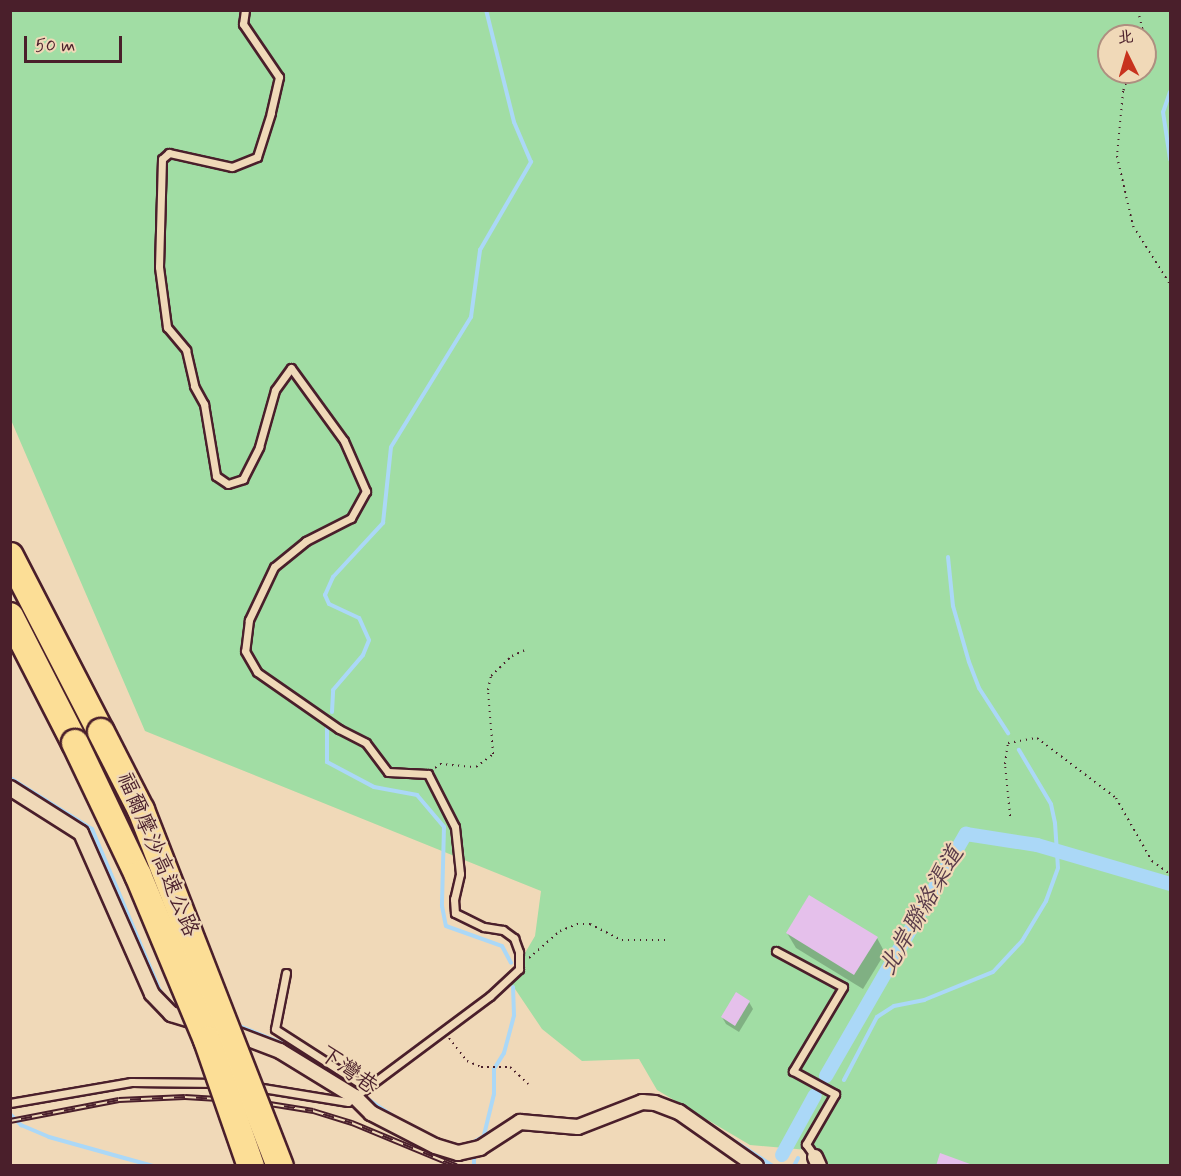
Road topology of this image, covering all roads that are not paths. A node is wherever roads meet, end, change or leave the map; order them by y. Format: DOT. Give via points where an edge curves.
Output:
graph roads {
  1 [pos="245,10"];
  2 [pos="10,556"];
  3 [pos="10,616"];
  4 [pos="10,788"];
  5 [pos="776,951"];
  6 [pos="286,973"];
  7 [pos="232,1084"];
  8 [pos="243,1085"];
  9 [pos="367,1088"];
  10 [pos="355,1097"];
  11 [pos="12,1102"];
  12 [pos="816,1163"];
  13 [pos="252,1166"];
  14 [pos="280,1166"];
  15 [pos="756,1166"];
  1 -- 9 [label="lane" via="243,24 279,77 271,112 257,157 232,167 169,153 162,159 159,267 167,327 186,350 194,386 204,404 216,476 228,484 243,480 259,447 275,390 291,368 344,441 366,491 351,518 296,547 274,567 249,620 244,651 257,672 339,729 366,742 388,772 428,774 455,827 460,874 455,912 484,927 503,930 514,939 519,952 519,969 445,1031"];
  2 -- 14 [label="highway, 福爾摩沙高速公路, bridge" via="141,810"];
  3 -- 13 [label="highway, 福爾摩沙高速公路, bridge" via="138,875 198,1018"];
  4 -- 10 [label="street, 下灣巷" via="81,833 152,994 162,1008 181,1018 255,1038"];
  5 -- 12 [label="lane" via="843,987 793,1071 835,1094 806,1144"];
  6 -- 9 [label="lane" via="275,1029"];
  7 -- 11 [label="lane" via="130,1082"];
  8 -- 10 [label="lane" via="340,1103"];
  9 -- 10 [label="lane"];
  10 -- 15 [label="street, 下灣巷" via="371,1113 435,1146 474,1150 520,1122 578,1126 632,1103 655,1102 679,1112"];
}
